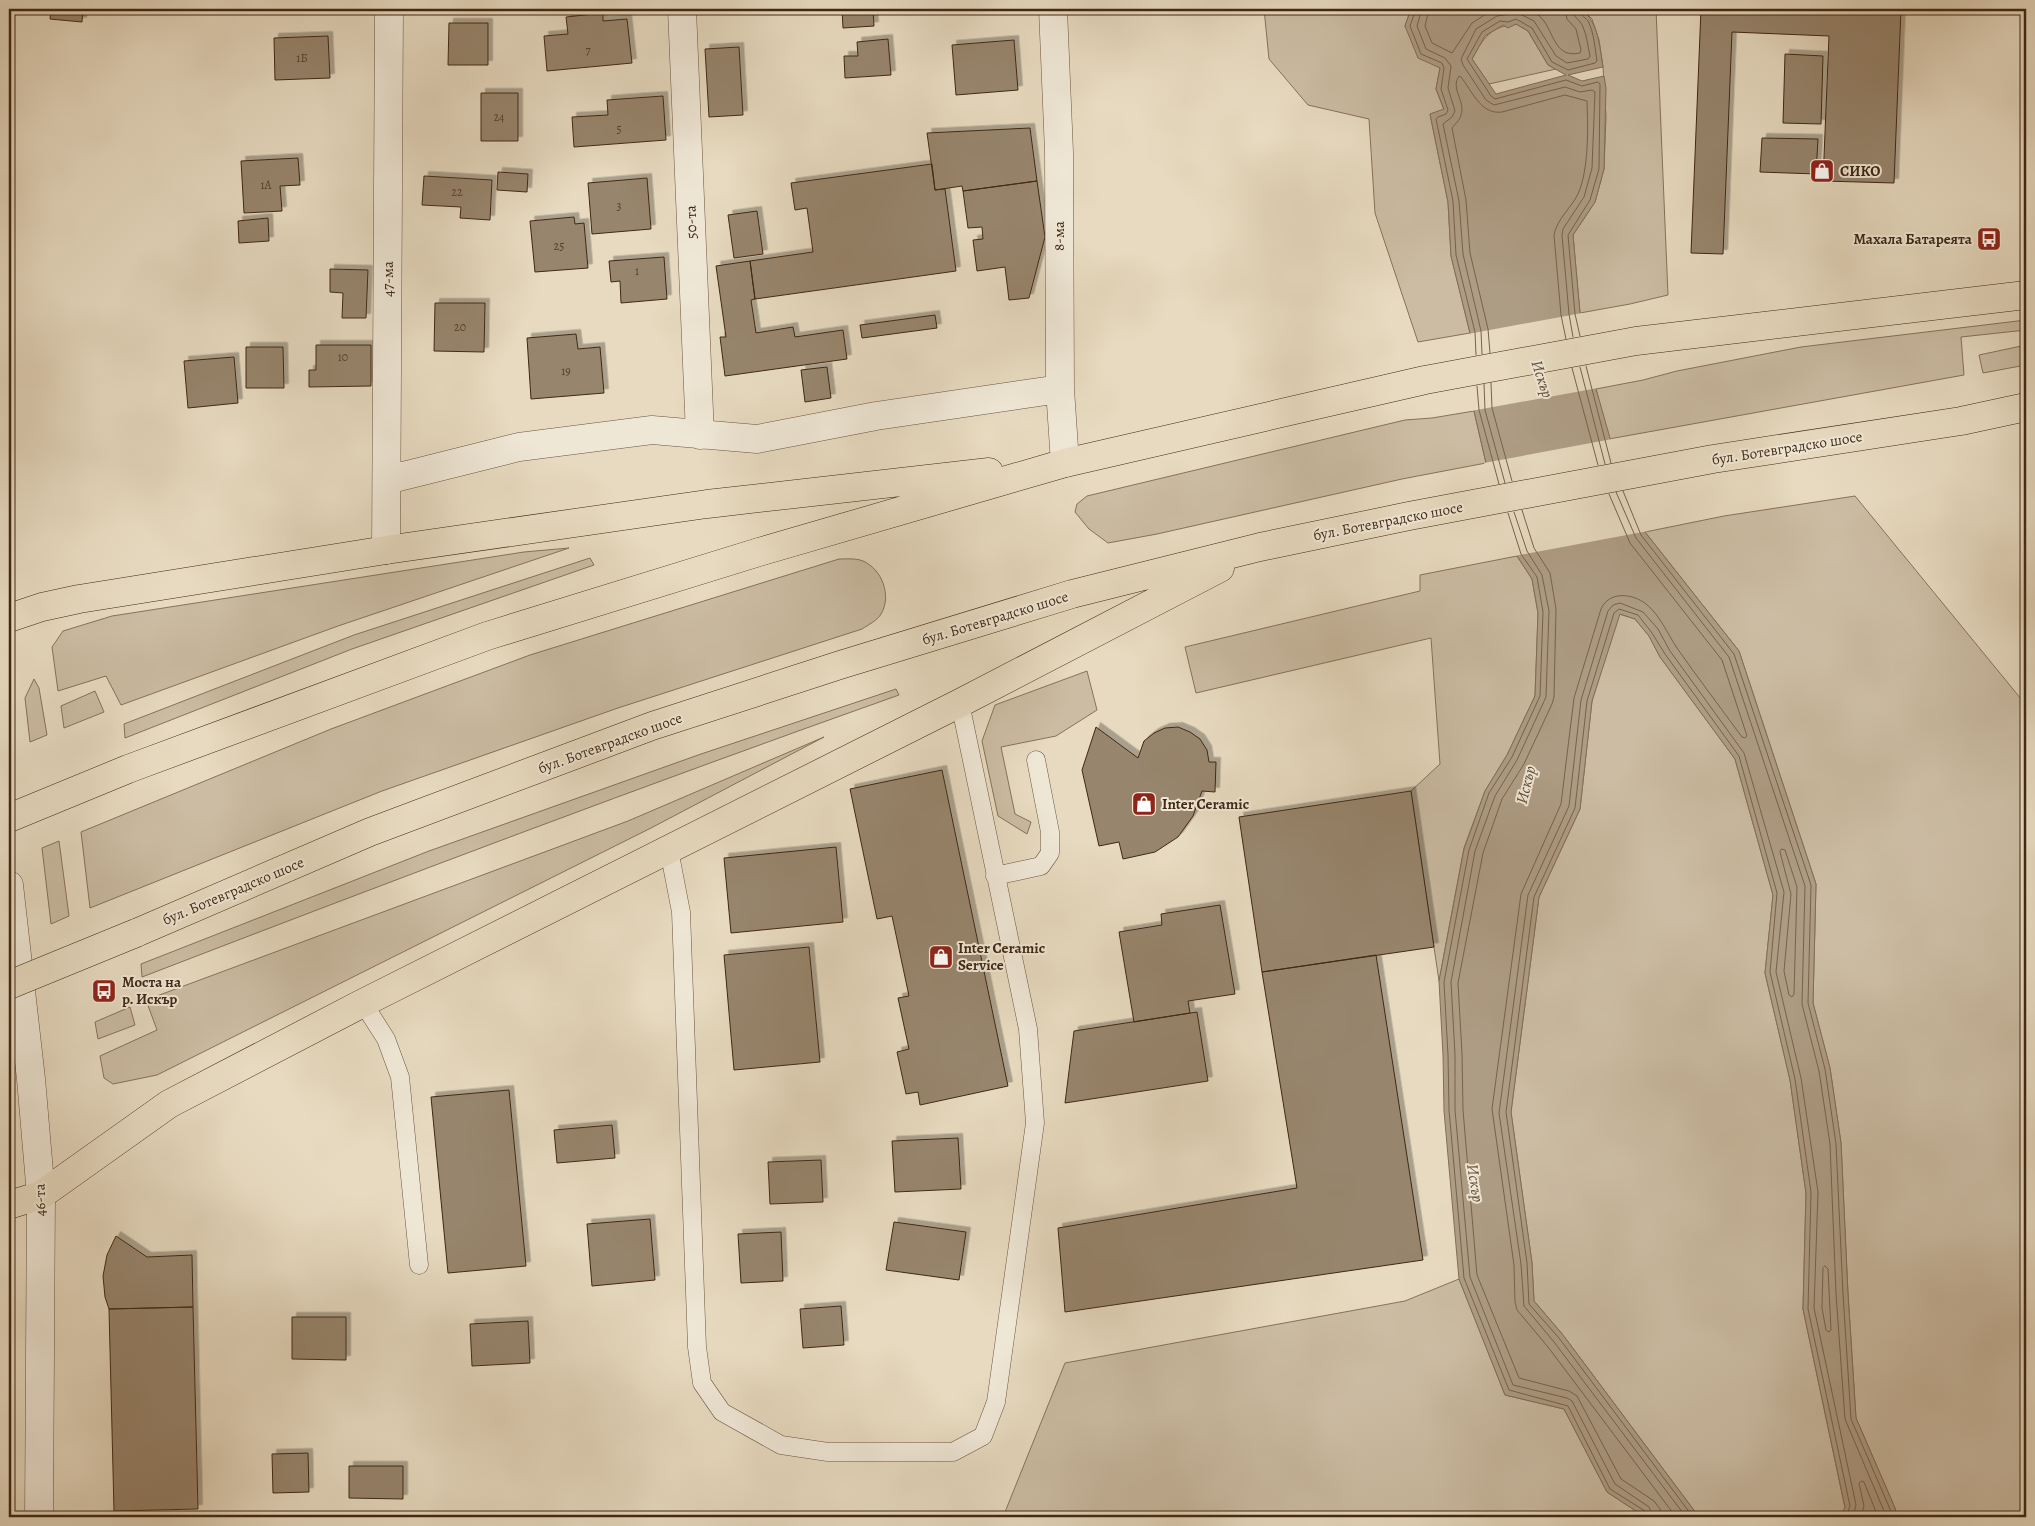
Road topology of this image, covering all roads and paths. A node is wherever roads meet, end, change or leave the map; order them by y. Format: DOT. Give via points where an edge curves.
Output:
graph roads {
  1 [pos="389,9"];
  2 [pos="682,9"];
  3 [pos="1053,9"];
  4 [pos="2026,295"];
  5 [pos="1060,389"];
  6 [pos="2026,407"];
  7 [pos="700,435"];
  8 [pos="1064,463"];
  9 [pos="387,480"];
  10 [pos="1260,547"];
  11 [pos="386,550"];
  12 [pos="9,618"];
  13 [pos="960,703"];
  14 [pos="1036,760"];
  15 [pos="9,818"];
  16 [pos="669,850"];
  17 [pos="995,876"];
  18 [pos="9,885"];
  19 [pos="9,985"];
  20 [pos="362,1003"];
  21 [pos="41,1195"];
  22 [pos="9,1205"];
  23 [pos="420,1265"];
  24 [pos="39,1517"];
  1 -- 9 [label="street, 47-ма"];
  2 -- 7 [label="street, 50-та"];
  3 -- 5 [label="street, 8-ма" via="1059,152"];
  4 -- 8 [label="main road" via="1636,341 1425,380"];
  5 -- 7 [label="street" via="876,416 757,440"];
  5 -- 8 [label="street, 8-ма"];
  6 -- 10 [label="main road, бул. Ботевградско шосе" via="1962,421 1713,459"];
  7 -- 9 [label="street" via="652,430 520,447"];
  8 -- 11 [label="main road" via="707,504"];
  8 -- 15 [label="main road" via="487,636 128,769"];
  9 -- 11 [label="street, 47-ма"];
  10 -- 13 [label="main road"];
  10 -- 19 [label="main road, бул. Ботевградско шосе, bridge" via="1072,594 652,726 370,832"];
  11 -- 12 [label="main road" via="79,599"];
  13 -- 16 [label="main road"];
  13 -- 17 [label="lane"];
  14 -- 17 [label="lane" via="1050,832 1050,853 1041,866"];
  16 -- 17 [label="lane" via="681,912 697,1339 702,1384 722,1412 781,1445 828,1452 953,1452 983,1436 996,1402 1035,1123 1028,1029"];
  16 -- 20 [label="main road"];
  18 -- 21 [label="street, 46-та"];
  20 -- 21 [label="main road" via="169,1104"];
  20 -- 23 [label="lane" via="386,1039 400,1077"];
  21 -- 22 [label="main road"];
  21 -- 24 [label="street, 46-та"];
}
